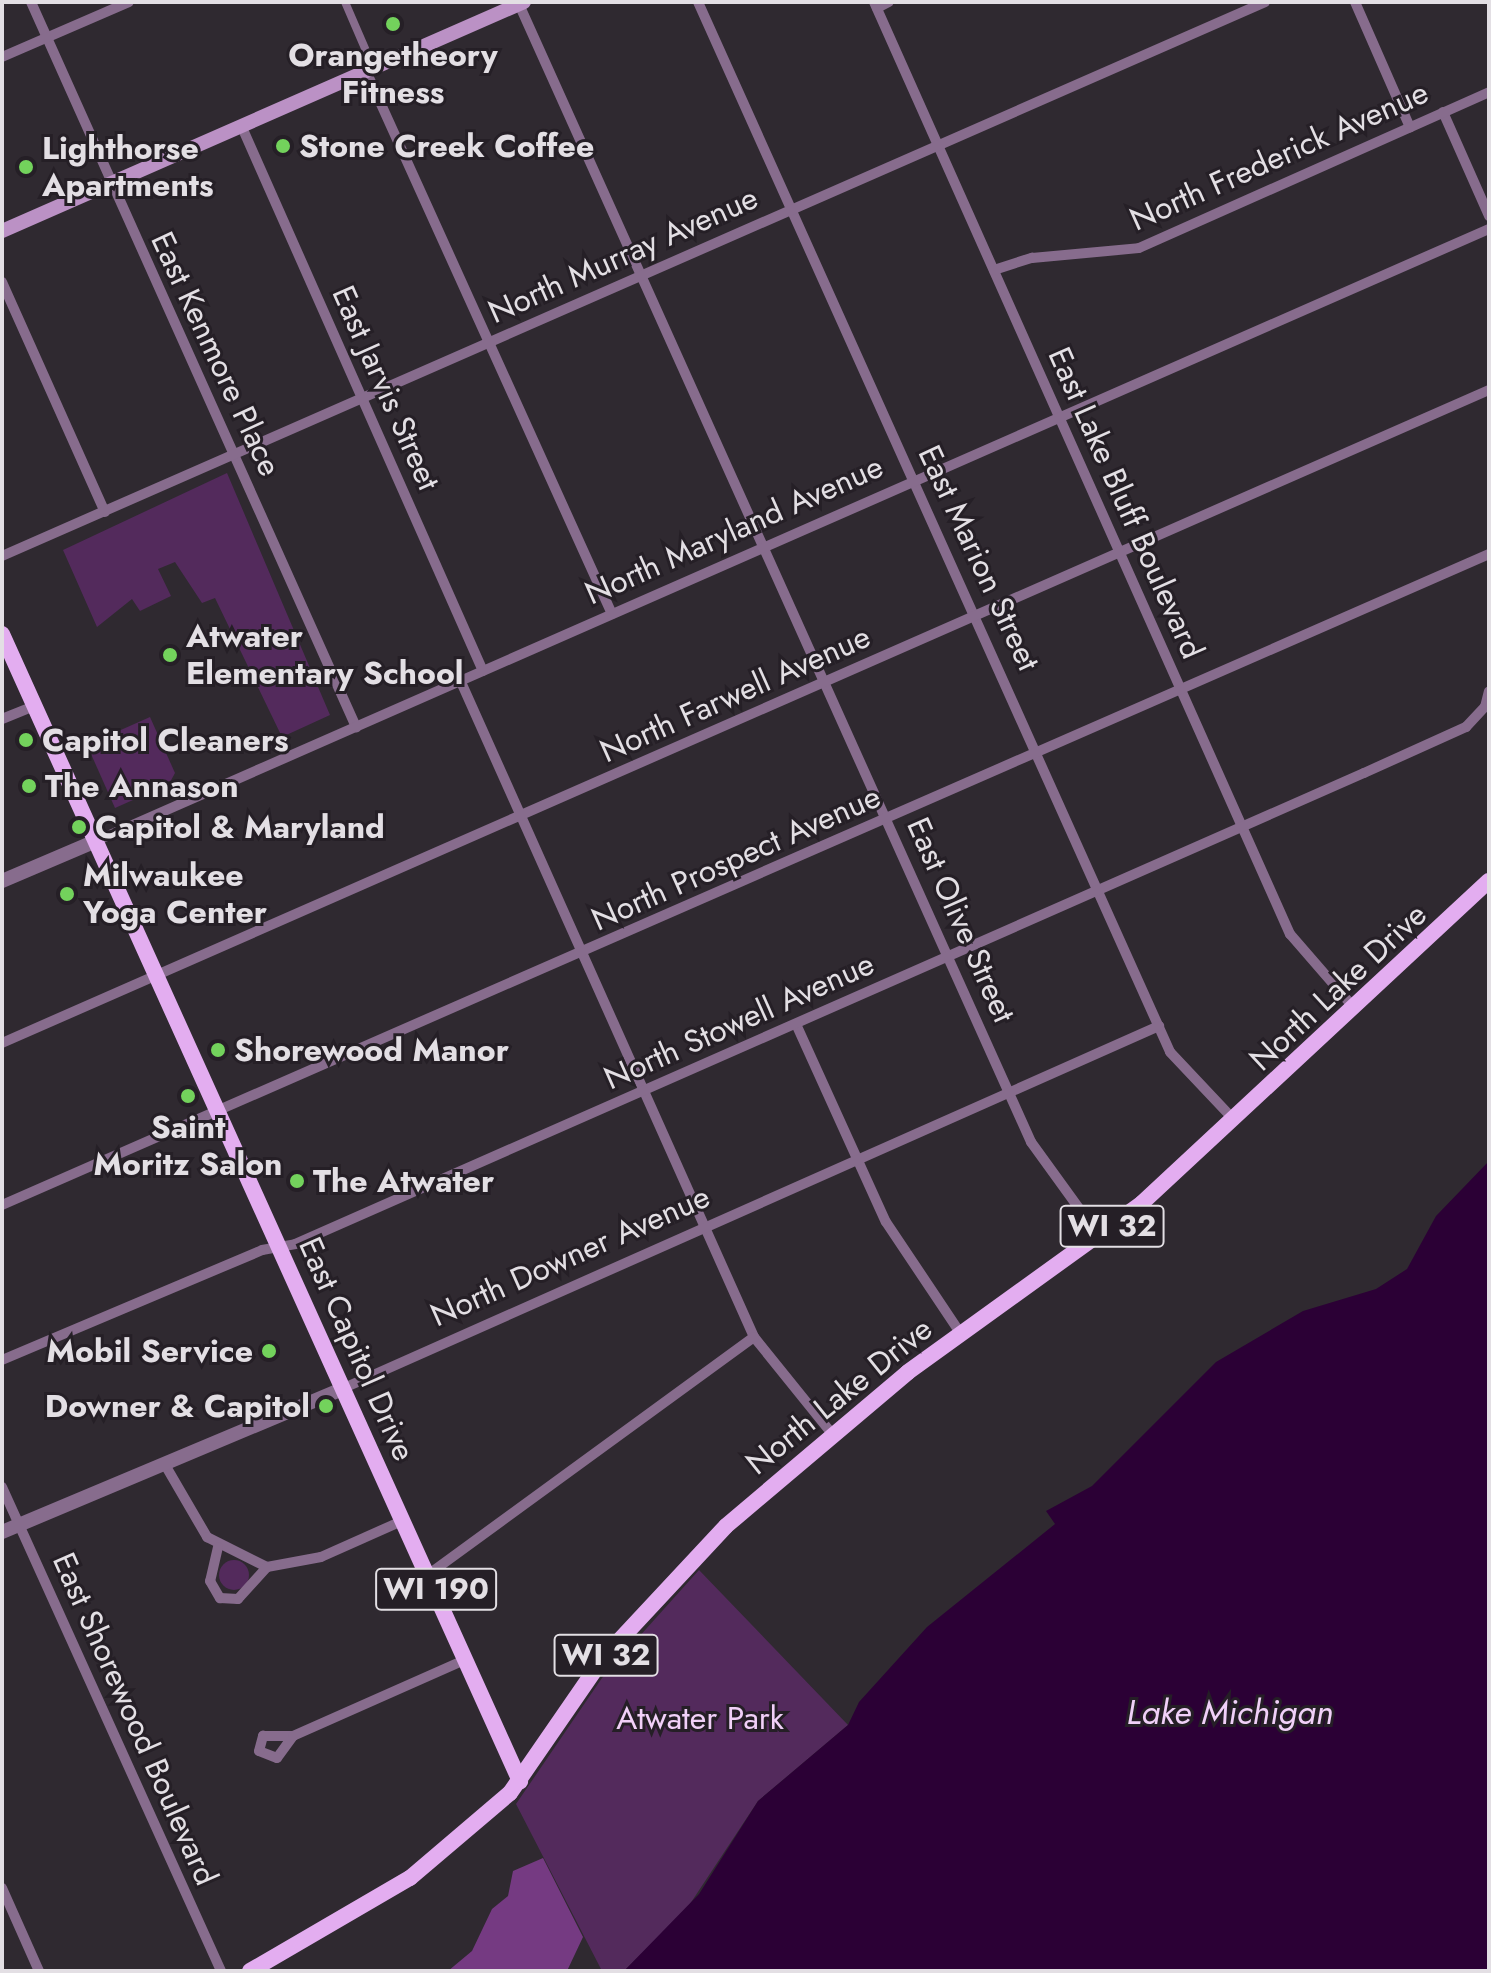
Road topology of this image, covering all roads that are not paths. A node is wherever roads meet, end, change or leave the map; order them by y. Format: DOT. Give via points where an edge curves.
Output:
graph roads {
  1 [pos="31,2"];
  2 [pos="129,2"];
  3 [pos="345,2"];
  4 [pos="698,2"];
  5 [pos="889,2"];
  6 [pos="1265,2"];
  7 [pos="1355,2"];
  8 [pos="520,3"];
  9 [pos="875,5"];
  10 [pos="47,37"];
  11 [pos="367,53"];
  12 [pos="2,57"];
  13 [pos="366,71"];
  14 [pos="1489,92"];
  15 [pos="1443,112"];
  16 [pos="241,125"];
  17 [pos="1410,127"];
  18 [pos="938,146"];
  19 [pos="110,184"];
  20 [pos="793,209"];
  21 [pos="1489,216"];
  22 [pos="1489,229"];
  23 [pos="2,231"];
  24 [pos="994,270"];
  25 [pos="641,275"];
  26 [pos="2,282"];
  27 [pos="489,342"];
  28 [pos="1489,390"];
  29 [pos="361,399"];
  30 [pos="1059,418"];
  31 [pos="235,455"];
  32 [pos="916,481"];
  33 [pos="105,512"];
  34 [pos="766,547"];
  35 [pos="1120,554"];
  36 [pos="1489,554"];
  37 [pos="2,556"];
  38 [pos="612,614"];
  39 [pos="977,616"];
  40 [pos="2,634"];
  41 [pos="483,671"];
  42 [pos="461,682"];
  43 [pos="827,682"];
  44 [pos="1182,691"];
  45 [pos="1489,691"];
  46 [pos="1487,704"];
  47 [pos="34,706"];
  48 [pos="2,719"];
  49 [pos="356,727"];
  50 [pos="1038,753"];
  51 [pos="520,817"];
  52 [pos="887,820"];
  53 [pos="1243,827"];
  54 [pos="96,841"];
  55 [pos="2,881"];
  56 [pos="1489,881"];
  57 [pos="1100,890"];
  58 [pos="582,954"];
  59 [pos="948,957"];
  60 [pos="158,977"];
  61 [pos="1355,1009"];
  62 [pos="796,1024"];
  63 [pos="1159,1026"];
  64 [pos="2,1043"];
  65 [pos="644,1091"];
  66 [pos="1009,1091"];
  67 [pos="219,1113"];
  68 [pos="1234,1120"];
  69 [pos="857,1160"];
  70 [pos="2,1205"];
  71 [pos="705,1227"];
  72 [pos="1099,1236"];
  73 [pos="280,1245"];
  74 [pos="961,1334"];
  75 [pos="754,1337"];
  76 [pos="2,1360"];
  77 [pos="344,1388"];
  78 [pos="833,1435"];
  79 [pos="164,1463"];
  80 [pos="2,1487"];
  81 [pos="404,1520"];
  82 [pos="19,1525"];
  83 [pos="2,1532"];
  84 [pos="218,1547"];
  85 [pos="267,1567"];
  86 [pos="429,1574"];
  87 [pos="467,1659"];
  88 [pos="293,1736"];
  89 [pos="520,1781"];
  90 [pos="2,1888"];
  91 [pos="39,1971"];
  92 [pos="221,1971"];
  93 [pos="250,1971"];
  1 -- 10 [label="street, East Kenmore Place"];
  2 -- 10 [label="street"];
  3 -- 11 [label="street"];
  4 -- 20 [label="street, East Marion Street"];
  5 -- 9 [label="street"];
  6 -- 18 [label="street, North Murray Avenue"];
  7 -- 17 [label="street"];
  8 -- 13 [label="main road"];
  8 -- 25 [label="street, East Olive Street"];
  9 -- 18 [label="street, East Lake Bluff Boulevard"];
  10 -- 12 [label="street"];
  10 -- 19 [label="street, East Kenmore Place"];
  13 -- 16 [label="main road"];
  13 -- 27 [label="street"];
  14 -- 15 [label="street, North Frederick Avenue"];
  15 -- 17 [label="street, North Frederick Avenue"];
  15 -- 21 [label="street"];
  16 -- 19 [label="main road"];
  16 -- 29 [label="street, East Jarvis Street"];
  17 -- 24 [label="street, North Frederick Avenue" via="1139,248 1032,258"];
  18 -- 20 [label="street, North Murray Avenue"];
  18 -- 24 [label="street, East Lake Bluff Boulevard"];
  19 -- 23 [label="main road"];
  19 -- 31 [label="street, East Kenmore Place"];
  20 -- 25 [label="street, North Murray Avenue"];
  20 -- 32 [label="street, East Marion Street"];
  22 -- 30 [label="street, North Maryland Avenue"];
  24 -- 30 [label="street, East Lake Bluff Boulevard"];
  25 -- 27 [label="street, North Murray Avenue"];
  25 -- 34 [label="street, East Olive Street"];
  26 -- 33 [label="street"];
  27 -- 29 [label="street, North Murray Avenue"];
  27 -- 38 [label="street"];
  28 -- 35 [label="street, North Farwell Avenue"];
  29 -- 31 [label="street, North Murray Avenue"];
  29 -- 41 [label="street, East Jarvis Street"];
  30 -- 32 [label="street, North Maryland Avenue"];
  30 -- 35 [label="street, East Lake Bluff Boulevard"];
  31 -- 33 [label="street, North Murray Avenue"];
  31 -- 49 [label="street, East Kenmore Place"];
  32 -- 34 [label="street, North Maryland Avenue"];
  32 -- 39 [label="street, East Marion Street"];
  33 -- 37 [label="street, North Murray Avenue"];
  34 -- 38 [label="street, North Maryland Avenue"];
  34 -- 43 [label="street, East Olive Street"];
  35 -- 39 [label="street, North Farwell Avenue"];
  35 -- 44 [label="street, East Lake Bluff Boulevard"];
  36 -- 44 [label="street, North Prospect Avenue"];
  38 -- 41 [label="street, North Maryland Avenue"];
  39 -- 43 [label="street, North Farwell Avenue"];
  39 -- 50 [label="street, East Marion Street"];
  40 -- 47 [label="main road, East Capitol Drive / WI 190"];
  41 -- 42 [label="street, North Maryland Avenue"];
  42 -- 49 [label="street, North Maryland Avenue"];
  42 -- 51 [label="street"];
  43 -- 51 [label="street, North Farwell Avenue"];
  43 -- 52 [label="street, East Olive Street"];
  44 -- 50 [label="street, North Prospect Avenue"];
  44 -- 53 [label="street, East Lake Bluff Boulevard"];
  45 -- 46 [label="street, North Stowell Avenue"];
  46 -- 53 [label="street, North Stowell Avenue" via="1458,732"];
  47 -- 48 [label="street"];
  47 -- 54 [label="main road, East Capitol Drive / WI 190"];
  49 -- 54 [label="street, North Maryland Avenue"];
  50 -- 52 [label="street, North Prospect Avenue"];
  50 -- 57 [label="street, East Marion Street"];
  51 -- 58 [label="street"];
  51 -- 60 [label="street, North Farwell Avenue"];
  52 -- 58 [label="street, North Prospect Avenue"];
  52 -- 59 [label="street, East Olive Street"];
  53 -- 57 [label="street, North Stowell Avenue"];
  53 -- 61 [label="street, East Lake Bluff Boulevard" via="1290,934"];
  54 -- 55 [label="street, North Maryland Avenue"];
  54 -- 60 [label="main road, East Capitol Drive / WI 190"];
  56 -- 61 [label="main road, North Lake Drive / WI 32"];
  57 -- 59 [label="street, North Stowell Avenue"];
  57 -- 63 [label="street, East Marion Street"];
  58 -- 65 [label="street"];
  58 -- 67 [label="street, North Prospect Avenue"];
  59 -- 62 [label="street, North Stowell Avenue"];
  59 -- 66 [label="street, East Olive Street"];
  60 -- 64 [label="street, North Farwell Avenue"];
  60 -- 67 [label="main road, East Capitol Drive / WI 190"];
  61 -- 68 [label="main road, North Lake Drive / WI 32"];
  62 -- 65 [label="street, North Stowell Avenue"];
  62 -- 69 [label="street"];
  63 -- 66 [label="street, North Downer Avenue"];
  63 -- 68 [label="street, East Marion Street" via="1176,1062"];
  65 -- 71 [label="street"];
  65 -- 73 [label="street, North Stowell Avenue"];
  66 -- 69 [label="street, North Downer Avenue"];
  66 -- 72 [label="street, East Olive Street" via="1031,1142"];
  67 -- 70 [label="street, North Prospect Avenue"];
  67 -- 73 [label="main road, East Capitol Drive / WI 190"];
  68 -- 72 [label="main road, North Lake Drive / WI 32"];
  69 -- 71 [label="street, North Downer Avenue"];
  69 -- 74 [label="street" via="886,1222"];
  71 -- 75 [label="street"];
  71 -- 77 [label="street, North Downer Avenue"];
  72 -- 74 [label="main road, North Lake Drive / WI 32"];
  73 -- 76 [label="street, North Stowell Avenue"];
  73 -- 77 [label="main road, East Capitol Drive / WI 190"];
  74 -- 78 [label="main road, North Lake Drive / WI 32"];
  75 -- 78 [label="street"];
  75 -- 86 [label="street"];
  77 -- 79 [label="street, North Downer Avenue"];
  77 -- 81 [label="main road, East Capitol Drive / WI 190"];
  78 -- 89 [label="main road, North Lake Drive / WI 32" via="726,1526 621,1638"];
  79 -- 82 [label="street, North Downer Avenue"];
  79 -- 84 [label="street" via="194,1524"];
  80 -- 82 [label="street, East Shorewood Boulevard"];
  81 -- 85 [label="street" via="321,1557"];
  81 -- 86 [label="main road, East Capitol Drive / WI 190"];
  82 -- 83 [label="street, North Downer Avenue"];
  82 -- 92 [label="street, East Shorewood Boulevard"];
  84 -- 85 [label="street"];
  84 -- 85 [label="street" via="210,1581 220,1598 238,1599"];
  86 -- 87 [label="main road, East Capitol Drive / WI 190"];
  87 -- 88 [label="street"];
  87 -- 89 [label="main road, East Capitol Drive / WI 190"];
  89 -- 93 [label="main road, North Lake Drive / WI 32" via="410,1878"];
  90 -- 91 [label="street"];
}
